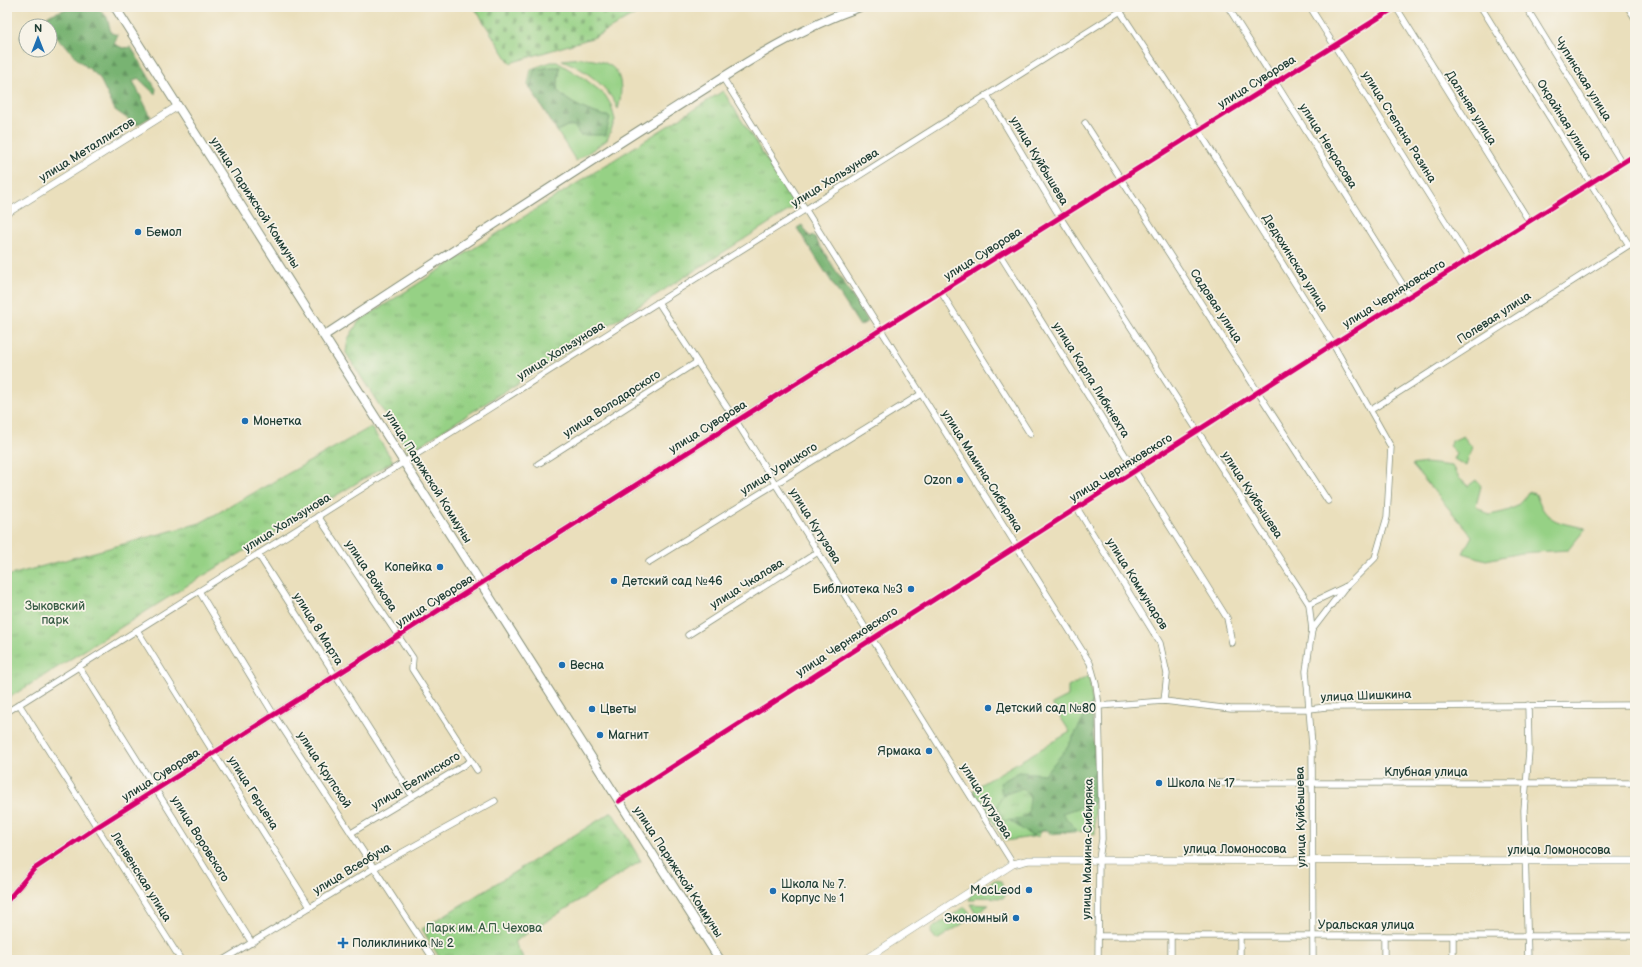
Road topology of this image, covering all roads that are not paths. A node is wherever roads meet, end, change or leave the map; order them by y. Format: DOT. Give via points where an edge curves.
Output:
graph roads {
  1 [pos="115,7"];
  2 [pos="860,7"];
  3 [pos="1127,7"];
  4 [pos="1228,7"];
  5 [pos="1310,7"];
  6 [pos="1396,7"];
  7 [pos="1481,7"];
  8 [pos="1526,7"];
  9 [pos="1628,7"];
  10 [pos="1120,11"];
  11 [pos="1635,18"];
  12 [pos="1334,46"];
  13 [pos="722,78"];
  14 [pos="1276,82"];
  15 [pos="987,95"];
  16 [pos="178,106"];
  17 [pos="1085,123"];
  18 [pos="1199,131"];
  19 [pos="1635,155"];
  20 [pos="1622,163"];
  21 [pos="1121,179"];
  22 [pos="1590,182"];
  23 [pos="805,210"];
  24 [pos="7,213"];
  25 [pos="1060,217"];
  26 [pos="1529,221"];
  27 [pos="1629,245"];
  28 [pos="1000,255"];
  29 [pos="1469,259"];
  30 [pos="941,292"];
  31 [pos="1410,296"];
  32 [pos="658,302"];
  33 [pos="880,330"];
  34 [pos="324,335"];
  35 [pos="1334,344"];
  36 [pos="697,362"];
  37 [pos="1258,393"];
  38 [pos="921,394"];
  39 [pos="1371,410"];
  40 [pos="736,421"];
  41 [pos="1198,431"];
  42 [pos="1030,434"];
  43 [pos="404,462"];
  44 [pos="538,464"];
  45 [pos="1136,471"];
  46 [pos="776,484"];
  47 [pos="1328,501"];
  48 [pos="1076,508"];
  49 [pos="318,516"];
  50 [pos="1016,546"];
  51 [pos="818,552"];
  52 [pos="258,554"];
  53 [pos="649,562"];
  54 [pos="480,584"];
  55 [pos="1347,586"];
  56 [pos="200,591"];
  57 [pos="1309,604"];
  58 [pos="137,630"];
  59 [pos="1312,630"];
  60 [pos="688,635"];
  61 [pos="398,636"];
  62 [pos="871,638"];
  63 [pos="1232,643"];
  64 [pos="79,667"];
  65 [pos="336,675"];
  66 [pos="1164,701"];
  67 [pos="19,704"];
  68 [pos="1528,705"];
  69 [pos="1635,705"];
  70 [pos="1099,706"];
  71 [pos="1310,709"];
  72 [pos="7,712"];
  73 [pos="274,715"];
  74 [pos="215,752"];
  75 [pos="471,761"];
  76 [pos="477,770"];
  77 [pos="1217,783"];
  78 [pos="1312,783"];
  79 [pos="1525,783"];
  80 [pos="1635,783"];
  81 [pos="156,790"];
  82 [pos="412,796"];
  83 [pos="494,801"];
  84 [pos="619,801"];
  85 [pos="97,827"];
  86 [pos="352,832"];
  87 [pos="1099,859"];
  88 [pos="1313,860"];
  89 [pos="1526,861"];
  90 [pos="1635,861"];
  91 [pos="1013,864"];
  92 [pos="374,868"];
  93 [pos="7,901"];
  94 [pos="310,907"];
  95 [pos="1098,936"];
  96 [pos="1171,936"];
  97 [pos="1240,936"];
  98 [pos="1313,936"];
  99 [pos="1384,936"];
  100 [pos="1453,936"];
  101 [pos="1528,936"];
  102 [pos="1635,936"];
  103 [pos="252,943"];
  104 [pos="181,960"];
  105 [pos="223,960"];
  106 [pos="434,960"];
  107 [pos="720,960"];
  108 [pos="864,960"];
  109 [pos="1098,960"];
  110 [pos="1171,960"];
  111 [pos="1240,960"];
  112 [pos="1313,960"];
  113 [pos="1384,960"];
  114 [pos="1453,960"];
  115 [pos="1528,960"];
  1 -- 16 [label="main road, улица Парижской Коммуны"];
  2 -- 13 [label="main road" via="823,20 777,44"];
  3 -- 10 [label="street, улица Хользунова"];
  4 -- 14 [label="street, улица Некрасова"];
  5 -- 12 [label="street, улица Степана Разина"];
  6 -- 12 [label="street, улица Суворова"];
  6 -- 26 [label="street, Дальняя улица"];
  7 -- 22 [label="street, Окрайная улица"];
  8 -- 20 [label="street, Чупинская улица"];
  9 -- 11 [label="street"];
  10 -- 15 [label="street, улица Хользунова"];
  10 -- 18 [label="street, Дедюхинская улица"];
  12 -- 14 [label="street, улица Суворова"];
  12 -- 29 [label="street, улица Степана Разина"];
  13 -- 23 [label="street, улица Мамина-Сибиряка"];
  13 -- 34 [label="main road"];
  14 -- 18 [label="street, улица Суворова"];
  14 -- 31 [label="street, улица Некрасова"];
  15 -- 23 [label="street, улица Хользунова"];
  15 -- 25 [label="street, улица Куйбышева"];
  16 -- 24 [label="street, улица Металлистов"];
  16 -- 34 [label="main road, улица Парижской Коммуны"];
  17 -- 21 [label="street, Садовая улица"];
  18 -- 21 [label="street, улица Суворова"];
  18 -- 35 [label="street, Дедюхинская улица"];
  19 -- 20 [label="street, улица Черняховского"];
  20 -- 22 [label="street, улица Черняховского"];
  21 -- 25 [label="street, улица Суворова"];
  21 -- 37 [label="street, Садовая улица"];
  22 -- 26 [label="street, улица Черняховского"];
  22 -- 27 [label="street, Окрайная улица"];
  23 -- 32 [label="street, улица Хользунова"];
  23 -- 33 [label="street, улица Мамина-Сибиряка"];
  25 -- 28 [label="street, улица Суворова"];
  25 -- 41 [label="street, улица Куйбышева"];
  26 -- 29 [label="street, улица Черняховского"];
  27 -- 39 [label="street, Полевая улица"];
  28 -- 30 [label="street, улица Суворова"];
  28 -- 45 [label="street, улица Карла Либкнехта"];
  29 -- 31 [label="street, улица Черняховского"];
  30 -- 33 [label="street, улица Суворова"];
  30 -- 42 [label="street"];
  31 -- 35 [label="street, улица Черняховского"];
  32 -- 36 [label="street, улица Кутузова"];
  32 -- 43 [label="street, улица Хользунова"];
  33 -- 38 [label="street, улица Мамина-Сибиряка"];
  33 -- 40 [label="street, улица Суворова"];
  34 -- 43 [label="main road, улица Парижской Коммуны"];
  35 -- 37 [label="street, улица Черняховского"];
  35 -- 39 [label="street, Дедюхинская улица"];
  36 -- 40 [label="street, улица Кутузова"];
  36 -- 44 [label="street, улица Володарского"];
  37 -- 41 [label="street, улица Черняховского"];
  37 -- 47 [label="street, Садовая улица"];
  38 -- 46 [label="street, улица Урицкого"];
  38 -- 50 [label="street, улица Мамина-Сибиряка"];
  39 -- 55 [label="street, Дедюхинская улица" via="1391,447 1387,517 1375,558"];
  40 -- 46 [label="street, улица Кутузова"];
  40 -- 54 [label="street, улица Суворова"];
  41 -- 45 [label="street, улица Черняховского"];
  41 -- 57 [label="street, улица Куйбышева"];
  43 -- 49 [label="street, улица Хользунова"];
  43 -- 54 [label="main road, улица Парижской Коммуны"];
  45 -- 48 [label="street, улица Черняховского"];
  45 -- 63 [label="street, улица Карла Либкнехта" via="1228,618"];
  46 -- 51 [label="street, улица Кутузова"];
  46 -- 53 [label="street, улица Урицкого"];
  48 -- 50 [label="street, улица Черняховского"];
  48 -- 66 [label="street, улица Коммунаров" via="1160,643 1167,674"];
  49 -- 52 [label="street, улица Хользунова"];
  49 -- 61 [label="street, улица Войкова"];
  50 -- 62 [label="street, улица Черняховского"];
  50 -- 70 [label="street, улица Мамина-Сибиряка" via="1090,663"];
  51 -- 60 [label="street, улица Чкалова"];
  51 -- 62 [label="street, улица Кутузова"];
  52 -- 56 [label="street, улица Хользунова"];
  52 -- 65 [label="street, улица 8 Марта"];
  54 -- 61 [label="street, улица Суворова"];
  54 -- 84 [label="main road, улица Парижской Коммуны"];
  55 -- 57 [label="street, Дедюхинская улица"];
  55 -- 59 [label="street"];
  56 -- 58 [label="street, улица Хользунова"];
  56 -- 73 [label="street, улица Крупской"];
  57 -- 59 [label="street, улица Куйбышева"];
  58 -- 64 [label="street, улица Хользунова"];
  58 -- 74 [label="street, улица Герцена"];
  59 -- 71 [label="street, улица Куйбышева" via="1306,671"];
  61 -- 65 [label="street, улица Суворова"];
  61 -- 75 [label="street, улица Войкова" via="413,658 412,669"];
  62 -- 84 [label="street, улица Черняховского"];
  62 -- 91 [label="street, улица Кутузова"];
  64 -- 67 [label="street, улица Хользунова"];
  64 -- 81 [label="street, улица Воровского"];
  65 -- 73 [label="street, улица Суворова"];
  65 -- 82 [label="street, улица 8 Марта"];
  66 -- 70 [label="street, улица Шишкина"];
  66 -- 71 [label="street, улица Шишкина" via="1231,708"];
  67 -- 72 [label="street, улица Хользунова"];
  67 -- 85 [label="street, Ленвенская улица"];
  68 -- 69 [label="street, улица Шишкина"];
  68 -- 71 [label="street, улица Шишкина"];
  68 -- 79 [label="street" via="1529,751"];
  70 -- 87 [label="street, улица Мамина-Сибиряка" via="1102,840"];
  71 -- 78 [label="street, улица Куйбышева"];
  73 -- 74 [label="street, улица Суворова"];
  73 -- 86 [label="street, улица Крупской"];
  74 -- 81 [label="street, улица Суворова"];
  74 -- 94 [label="street, улица Герцена"];
  75 -- 76 [label="street, улица Войкова"];
  75 -- 82 [label="street, улица Белинского"];
  77 -- 78 [label="street, Клубная улица"];
  78 -- 79 [label="street, Клубная улица"];
  78 -- 88 [label="street, улица Куйбышева"];
  79 -- 80 [label="street, Клубная улица"];
  79 -- 89 [label="street"];
  81 -- 85 [label="street, улица Суворова"];
  81 -- 103 [label="street, улица Воровского"];
  82 -- 86 [label="street, улица Белинского"];
  83 -- 92 [label="street, улица Всеобуча"];
  84 -- 107 [label="main road, улица Парижской Коммуны"];
  85 -- 93 [label="street, улица Суворова" via="34,869"];
  85 -- 104 [label="street, Ленвенская улица"];
  86 -- 92 [label="street, улица Крупской"];
  87 -- 88 [label="street, улица Ломоносова"];
  87 -- 91 [label="street, улица Ломоносова" via="1028,860"];
  87 -- 95 [label="street, улица Мамина-Сибиряка"];
  88 -- 89 [label="street, улица Ломоносова"];
  88 -- 98 [label="street, улица Куйбышева"];
  89 -- 90 [label="street, улица Ломоносова"];
  89 -- 101 [label="street"];
  91 -- 108 [label="street, улица Ломоносова"];
  92 -- 94 [label="street, улица Всеобуча"];
  92 -- 106 [label="street, улица Крупской"];
  94 -- 103 [label="street, улица Всеобуча"];
  95 -- 96 [label="street, Уральская улица"];
  95 -- 109 [label="street, улица Мамина-Сибиряка"];
  96 -- 97 [label="street, Уральская улица"];
  96 -- 110 [label="street"];
  97 -- 98 [label="street, Уральская улица"];
  97 -- 111 [label="street"];
  98 -- 99 [label="street, Уральская улица"];
  98 -- 112 [label="street, улица Куйбышева"];
  99 -- 100 [label="street, Уральская улица"];
  99 -- 113 [label="street"];
  100 -- 101 [label="street, Уральская улица"];
  100 -- 114 [label="street"];
  101 -- 102 [label="street, Уральская улица"];
  101 -- 115 [label="street"];
  103 -- 105 [label="street, улица Всеобуча"];
}
